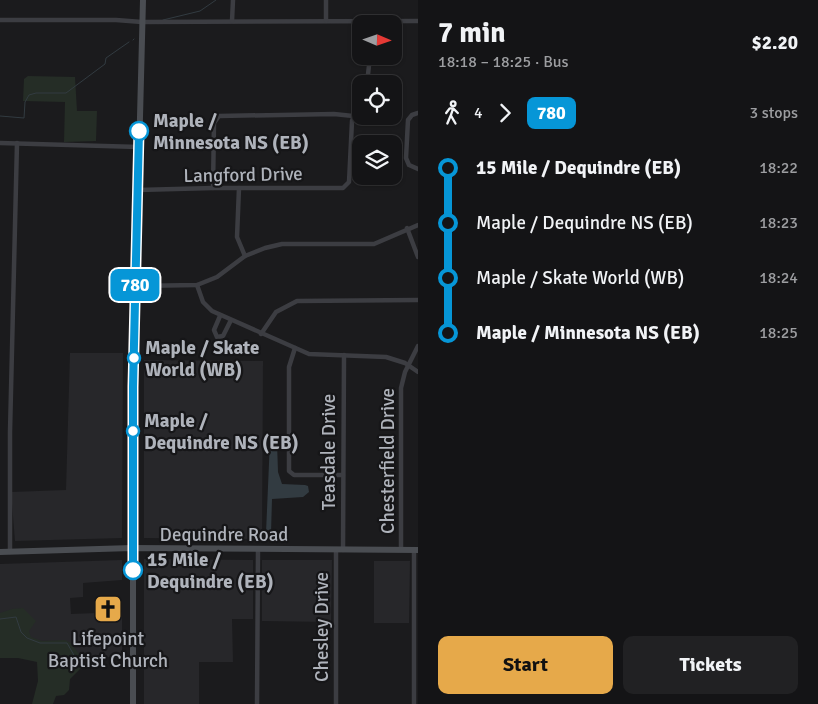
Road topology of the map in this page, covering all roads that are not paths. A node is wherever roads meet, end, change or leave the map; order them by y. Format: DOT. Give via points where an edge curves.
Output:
graph roads {
  1 [pos="143,0"];
  2 [pos="233,0"];
  3 [pos="326,0"];
  4 [pos="0,20"];
  5 [pos="232,21"];
  6 [pos="326,21"];
  7 [pos="402,21"];
  8 [pos="418,21"];
  9 [pos="142,22"];
  10 [pos="352,22"];
  11 [pos="418,113"];
  12 [pos="352,116"];
  13 [pos="352,125"];
  14 [pos="0,143"];
  15 [pos="17,143"];
  16 [pos="139,146"];
  17 [pos="418,169"];
  18 [pos="213,188"];
  19 [pos="240,188"];
  20 [pos="138,190"];
  21 [pos="418,225"];
  22 [pos="408,228"];
  23 [pos="245,256"];
  24 [pos="418,257"];
  25 [pos="197,285"];
  26 [pos="135,286"];
  27 [pos="418,300"];
  28 [pos="220,316"];
  29 [pos="231,320"];
  30 [pos="261,334"];
  31 [pos="418,346"];
  32 [pos="295,348"];
  33 [pos="344,355"];
  34 [pos="409,366"];
  35 [pos="418,372"];
  36 [pos="343,475"];
  37 [pos="132,548"];
  38 [pos="258,549"];
  39 [pos="339,550"];
  40 [pos="401,550"];
  41 [pos="416,550"];
  42 [pos="0,552"];
  43 [pos="10,552"];
  44 [pos="134,704"];
  45 [pos="257,704"];
  46 [pos="336,704"];
  47 [pos="414,704"];
  1 -- 9 [label="main road"];
  2 -- 5 [label="street"];
  3 -- 6 [label="street"];
  4 -- 9 [label="street"];
  5 -- 6 [label="street"];
  5 -- 9 [label="street"];
  6 -- 10 [label="street"];
  7 -- 8 [label="street"];
  9 -- 16 [label="main road"];
  11 -- 17 [label="street" via="412,115 407,124 406,158 409,165"];
  12 -- 18 [label="street" via="218,116 214,123"];
  13 -- 19 [label="street, Langford Drive" via="348,185 340,189"];
  14 -- 15 [label="street"];
  15 -- 16 [label="street"];
  15 -- 43 [label="street"];
  16 -- 20 [label="main road"];
  18 -- 19 [label="street, Langford Drive"];
  18 -- 20 [label="street, Langford Drive"];
  19 -- 23 [label="street" via="237,237"];
  20 -- 26 [label="main road"];
  21 -- 22 [label="street"];
  22 -- 23 [label="street" via="374,244 282,244"];
  22 -- 24 [label="street"];
  23 -- 25 [label="street" via="217,277"];
  25 -- 26 [label="street"];
  25 -- 28 [label="street" via="203,302"];
  26 -- 37 [label="main road"];
  27 -- 30 [label="street" via="297,301 276,312"];
  28 -- 29 [label="street"];
  28 -- 29 [label="street" via="214,330 217,337 223,336"];
  29 -- 30 [label="street"];
  30 -- 32 [label="street"];
  31 -- 34 [label="street, Chesterfield Drive"];
  32 -- 33 [label="street" via="313,355"];
  32 -- 36 [label="street" via="289,367 289,472"];
  33 -- 34 [label="street" via="386,357"];
  33 -- 36 [label="street, Teasdale Drive"];
  34 -- 35 [label="street"];
  34 -- 40 [label="street, Chesterfield Drive" via="401,388"];
  36 -- 39 [label="street, Teasdale Drive"];
  37 -- 38 [label="main road, Dequindre Road"];
  37 -- 43 [label="main road, Dequindre Road"];
  37 -- 44 [label="main road"];
  38 -- 39 [label="main road, Dequindre Road"];
  38 -- 45 [label="street"];
  39 -- 40 [label="main road, Dequindre Road"];
  39 -- 46 [label="street, Chesley Drive"];
  40 -- 41 [label="main road, Dequindre Road"];
  41 -- 47 [label="street"];
  42 -- 43 [label="main road, Dequindre Road"];
}
